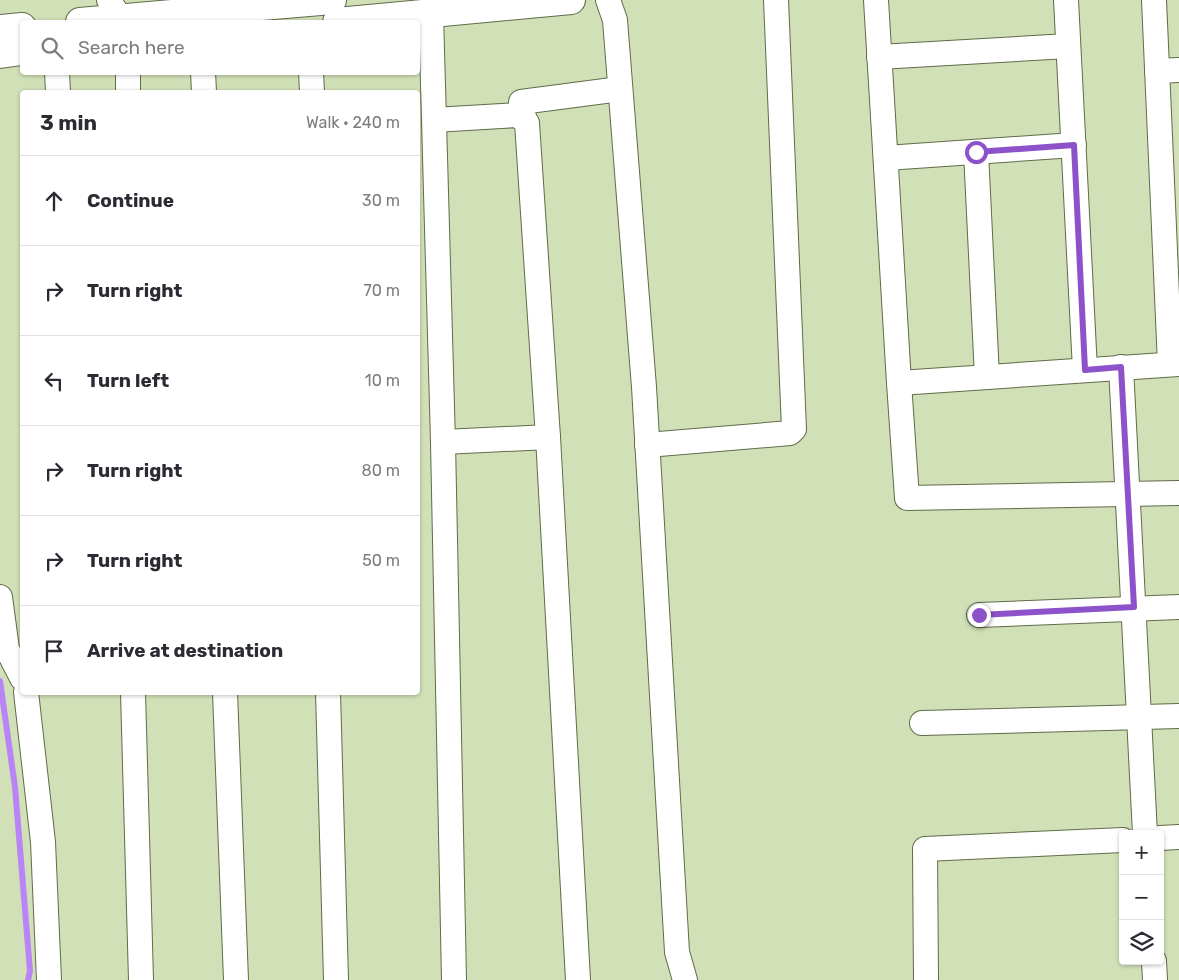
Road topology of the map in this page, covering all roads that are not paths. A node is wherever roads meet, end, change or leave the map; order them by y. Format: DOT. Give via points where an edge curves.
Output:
graph roads {
  1 [pos="332,0"];
  2 [pos="570,0"];
  3 [pos="608,0"];
  4 [pos="776,0"];
  5 [pos="876,0"];
  6 [pos="1066,0"];
  7 [pos="1154,0"];
  8 [pos="247,4"];
  9 [pos="404,8"];
  10 [pos="117,14"];
  11 [pos="431,14"];
  12 [pos="89,20"];
  13 [pos="347,20"];
  14 [pos="20,27"];
  15 [pos="0,29"];
  16 [pos="1068,46"];
  17 [pos="20,51"];
  18 [pos="0,54"];
  19 [pos="879,57"];
  20 [pos="1168,70"];
  21 [pos="57,75"];
  22 [pos="128,75"];
  23 [pos="203,75"];
  24 [pos="311,75"];
  25 [pos="58,90"];
  26 [pos="128,90"];
  27 [pos="204,90"];
  28 [pos="312,90"];
  29 [pos="620,90"];
  30 [pos="524,117"];
  31 [pos="434,120"];
  32 [pos="1074,145"];
  33 [pos="976,152"];
  34 [pos="886,158"];
  35 [pos="1171,195"];
  36 [pos="428,235"];
  37 [pos="1174,364"];
  38 [pos="1121,367"];
  39 [pos="1085,370"];
  40 [pos="986,377"];
  41 [pos="899,383"];
  42 [pos="548,437"];
  43 [pos="444,442"];
  44 [pos="647,445"];
  45 [pos="1128,493"];
  46 [pos="1179,493"];
  47 [pos="0,597"];
  48 [pos="1179,606"];
  49 [pos="1134,607"];
  50 [pos="979,615"];
  51 [pos="20,674"];
  52 [pos="26,695"];
  53 [pos="134,695"];
  54 [pos="225,695"];
  55 [pos="328,695"];
  56 [pos="1179,716"];
  57 [pos="1140,717"];
  58 [pos="922,723"];
  59 [pos="1145,830"];
  60 [pos="1164,838"];
  61 [pos="1179,838"];
  62 [pos="1119,840"];
  63 [pos="1154,965"];
  64 [pos="49,980"];
  65 [pos="141,980"];
  66 [pos="236,980"];
  67 [pos="336,980"];
  68 [pos="454,980"];
  69 [pos="578,980"];
  70 [pos="685,980"];
  71 [pos="926,980"];
  72 [pos="1155,980"];
  1 -- 8 [label="street"];
  2 -- 11 [label="street"];
  3 -- 29 [label="street" via="615,20"];
  4 -- 44 [label="street" via="794,429 790,433"];
  5 -- 19 [label="street"];
  6 -- 16 [label="street"];
  7 -- 20 [label="street"];
  8 -- 10 [label="street"];
  9 -- 11 [label="street"];
  9 -- 13 [label="street"];
  10 -- 12 [label="street"];
  11 -- 31 [label="street"];
  14 -- 15 [label="street"];
  16 -- 19 [label="street"];
  16 -- 32 [label="street"];
  17 -- 18 [label="street"];
  19 -- 34 [label="street"];
  20 -- 35 [label="street"];
  21 -- 25 [label="street"];
  22 -- 26 [label="street"];
  23 -- 27 [label="street"];
  24 -- 28 [label="street"];
  29 -- 30 [label="street" via="520,102"];
  29 -- 44 [label="street"];
  30 -- 31 [label="street" via="518,114"];
  30 -- 42 [label="street" via="527,123"];
  31 -- 36 [label="street"];
  32 -- 33 [label="street"];
  32 -- 39 [label="street"];
  33 -- 34 [label="street"];
  33 -- 40 [label="street"];
  34 -- 41 [label="street"];
  35 -- 37 [label="street"];
  36 -- 43 [label="street"];
  37 -- 38 [label="street"];
  38 -- 39 [label="street"];
  38 -- 45 [label="street"];
  39 -- 40 [label="street"];
  40 -- 41 [label="street"];
  41 -- 45 [label="street" via="907,498"];
  42 -- 43 [label="street"];
  42 -- 69 [label="street"];
  43 -- 68 [label="street"];
  44 -- 70 [label="street" via="677,952"];
  45 -- 46 [label="street"];
  45 -- 49 [label="street"];
  47 -- 51 [label="street" via="7,649"];
  48 -- 49 [label="street"];
  49 -- 50 [label="street"];
  49 -- 57 [label="street"];
  52 -- 64 [label="street" via="43,842"];
  53 -- 65 [label="street"];
  54 -- 66 [label="street"];
  55 -- 67 [label="street"];
  56 -- 57 [label="street"];
  57 -- 58 [label="street"];
  57 -- 59 [label="street"];
  60 -- 61 [label="street"];
  62 -- 71 [label="street" via="925,849"];
  63 -- 72 [label="street"];
}
